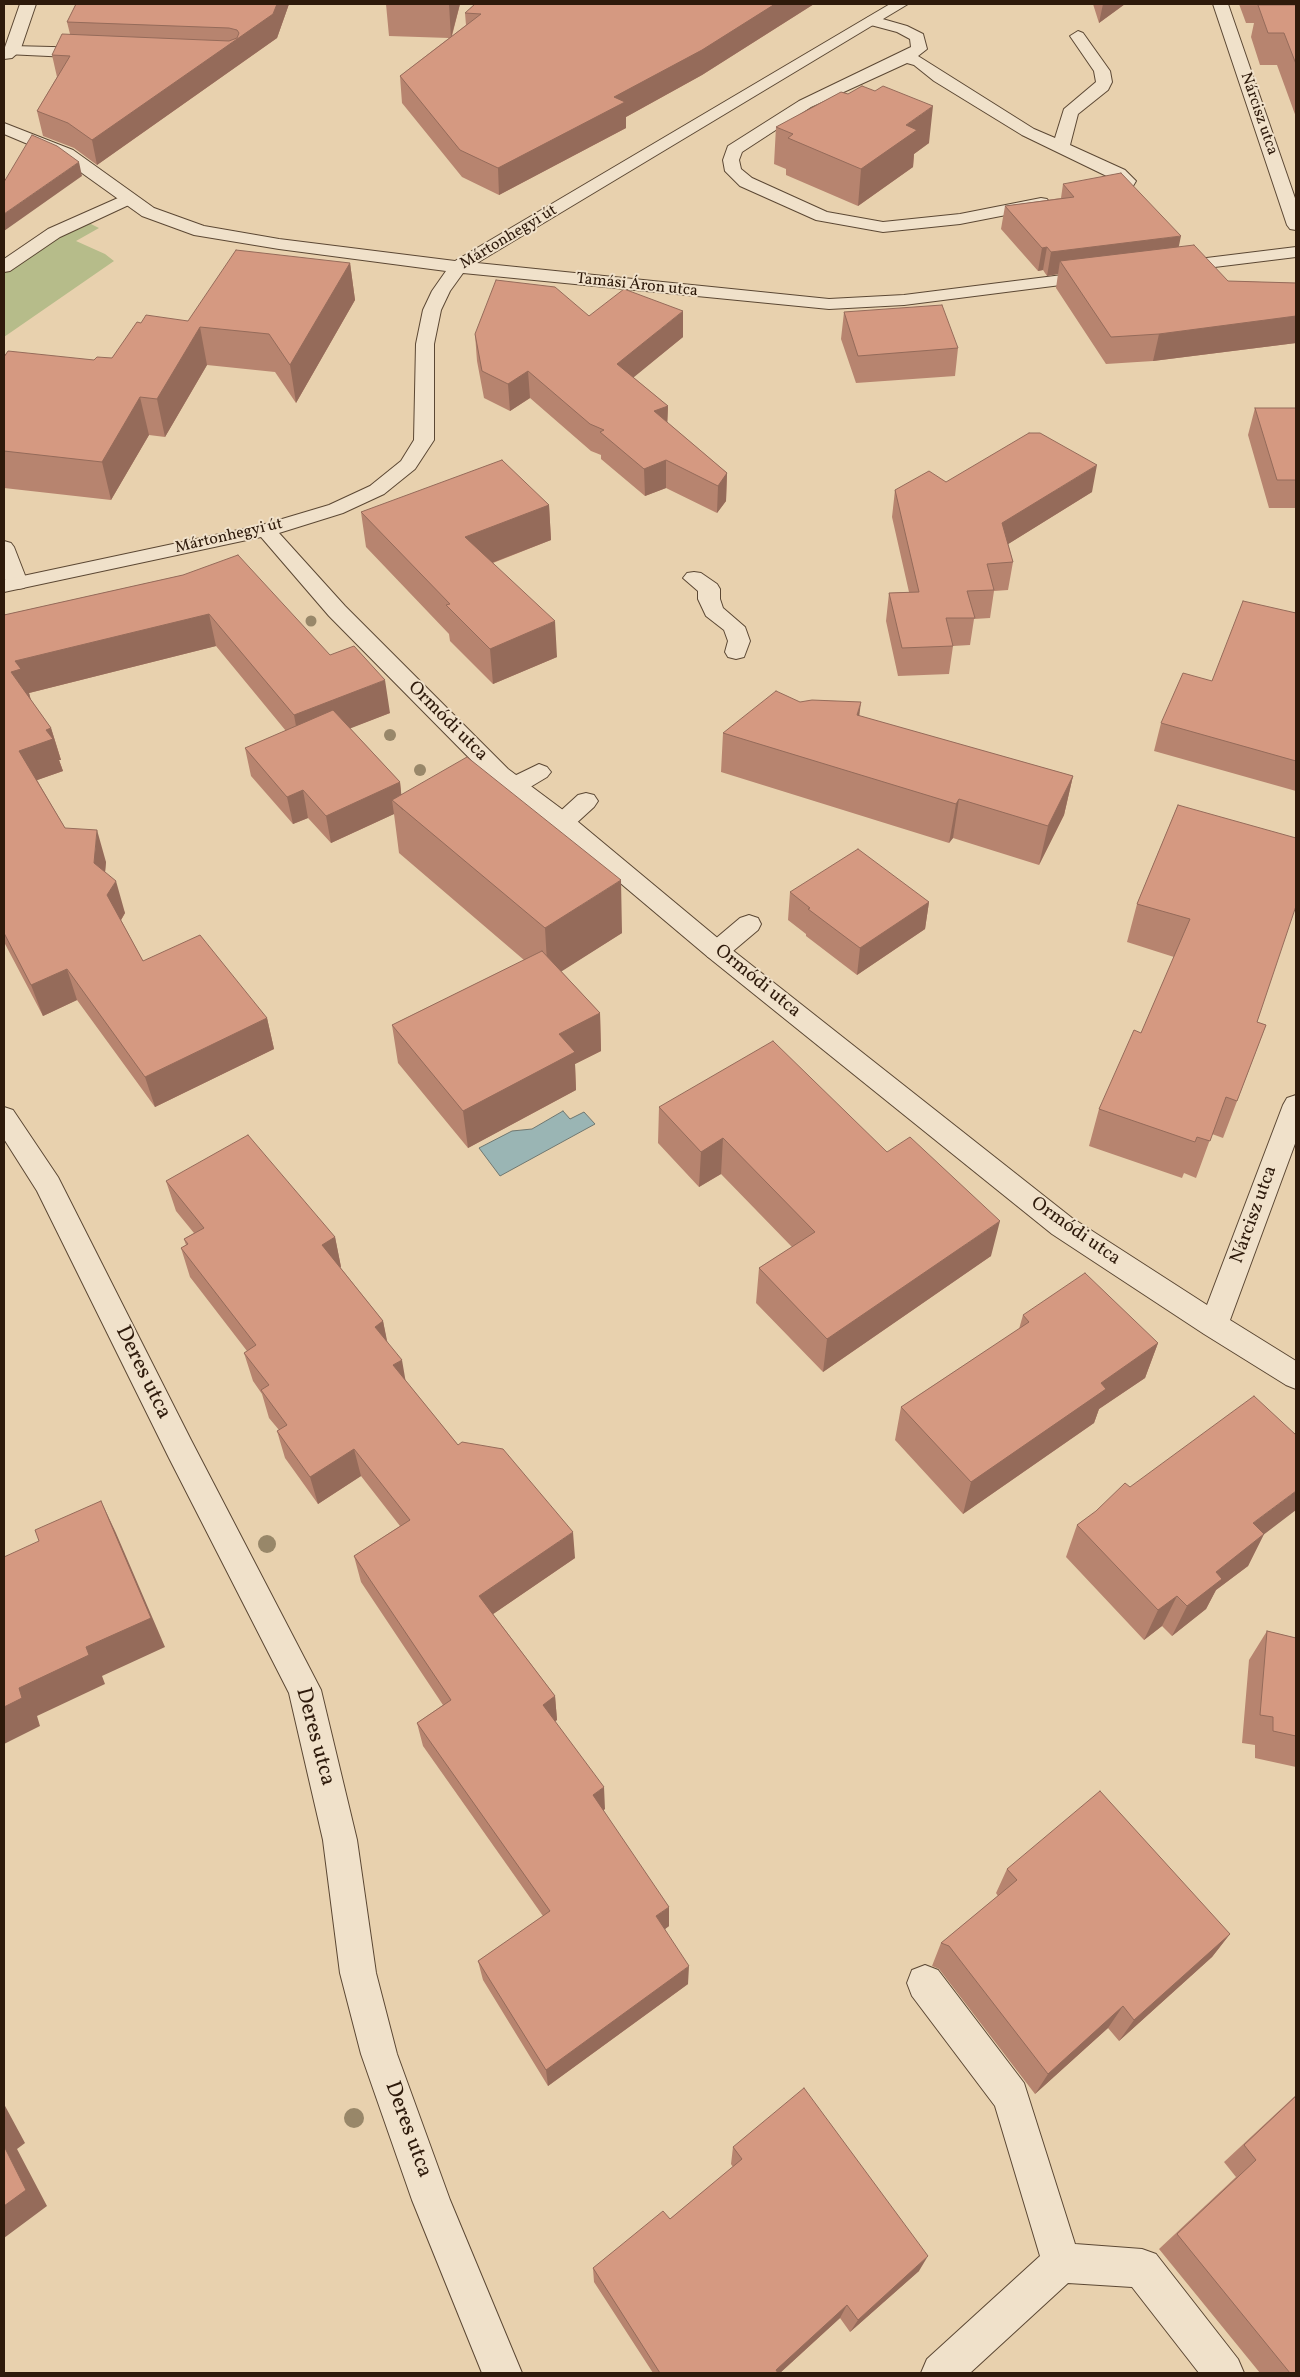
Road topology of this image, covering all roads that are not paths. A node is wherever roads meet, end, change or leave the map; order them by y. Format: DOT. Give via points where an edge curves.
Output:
graph roads {
  1 [pos="28,4"];
  2 [pos="900,4"];
  3 [pos="1220,4"];
  4 [pos="872,21"];
  5 [pos="1229,30"];
  6 [pos="1248,30"];
  7 [pos="1078,36"];
  8 [pos="106,54"];
  9 [pos="906,57"];
  10 [pos="842,87"];
  11 [pos="859,96"];
  12 [pos="4,128"];
  13 [pos="1061,147"];
  14 [pos="1094,194"];
  15 [pos="127,199"];
  16 [pos="1053,201"];
  17 [pos="1296,225"];
  18 [pos="1296,252"];
  19 [pos="4,267"];
  20 [pos="458,267"];
  21 [pos="1159,268"];
  22 [pos="1110,274"];
  23 [pos="266,530"];
  24 [pos="4,547"];
  25 [pos="694,578"];
  26 [pos="10,584"];
  27 [pos="736,652"];
  28 [pos="539,772"];
  29 [pos="514,786"];
  30 [pos="586,801"];
  31 [pos="563,822"];
  32 [pos="750,924"];
  33 [pos="717,951"];
  34 [pos="1296,1105"];
  35 [pos="4,1117"];
  36 [pos="1214,1326"];
  37 [pos="1296,1376"];
  38 [pos="924,1983"];
  39 [pos="1061,2263"];
  40 [pos="502,2373"];
  41 [pos="942,2373"];
  42 [pos="1224,2373"];
  1 -- 8 [label="street" via="9,53"];
  2 -- 4 [label="street, Mártonhegyi út"];
  3 -- 5 [label="street, Nárcisz utca"];
  4 -- 9 [label="street" via="918,37 919,49"];
  4 -- 20 [label="street, Mártonhegyi út"];
  5 -- 6 [label="street"];
  5 -- 17 [label="street, Nárcisz utca"];
  7 -- 13 [label="street" via="1102,70 1104,82 1102,88 1070,112"];
  9 -- 10 [label="street"];
  9 -- 13 [label="street" via="920,62 940,78 1028,132"];
  10 -- 11 [label="street"];
  10 -- 16 [label="street" via="805,104 734,150 731,160 733,171 746,182 822,216 883,227 960,219"];
  12 -- 15 [label="street, Tamási Áron utca" via="67,154"];
  13 -- 14 [label="street" via="1128,181 1124,187"];
  15 -- 19 [label="street" via="54,233"];
  15 -- 20 [label="street, Tamási Áron utca" via="148,212 200,231"];
  18 -- 21 [label="street"];
  20 -- 22 [label="street, Tamási Áron utca" via="829,304 904,300"];
  20 -- 23 [label="street, Mártonhegyi út" via="432,310 425,344 424,440 408,465 377,490 336,509"];
  23 -- 26 [label="street, Mártonhegyi út"];
  23 -- 29 [label="street, Ormódi utca" via="344,618 456,733"];
  24 -- 26 [label="street"];
  25 -- 27 [label="street" via="709,589 714,611 734,627 739,641"];
  28 -- 29 [label="street"];
  29 -- 31 [label="street, Ormódi utca"];
  30 -- 31 [label="street"];
  31 -- 33 [label="street, Ormódi utca"];
  32 -- 33 [label="street"];
  33 -- 36 [label="street, Ormódi utca" via="1062,1226"];
  34 -- 36 [label="street, Nárcisz utca"];
  35 -- 40 [label="street, Deres utca" via="48,1185 305,1690 340,1840 358,1973 379,2054 431,2200"];
  36 -- 37 [label="street, Ormódi utca"];
  38 -- 39 [label="street" via="1011,2096"];
  39 -- 41 [label="street"];
  39 -- 42 [label="street" via="1142,2268"];
}
